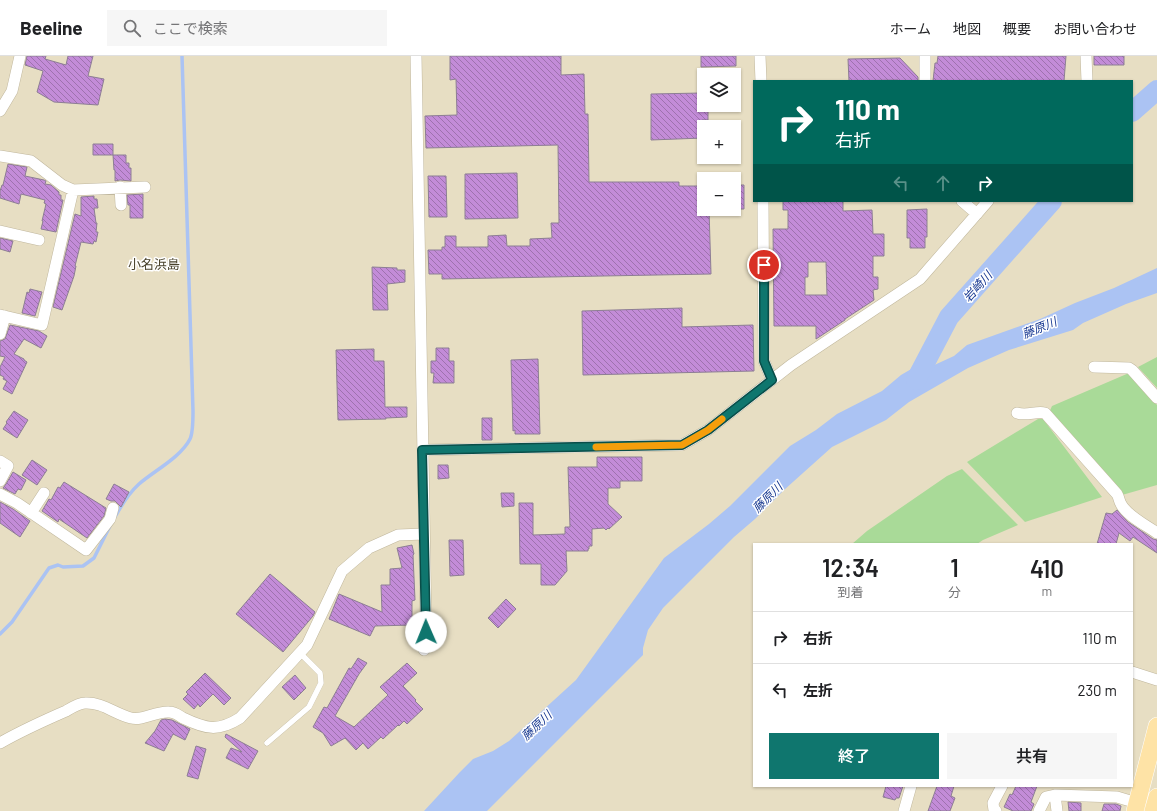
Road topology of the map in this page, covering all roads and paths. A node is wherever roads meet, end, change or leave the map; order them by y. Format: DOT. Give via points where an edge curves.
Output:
graph roads {
  1 [pos="20,56"];
  2 [pos="416,56"];
  3 [pos="760,56"];
  4 [pos="925,56"];
  5 [pos="1086,56"];
  6 [pos="761,80"];
  7 [pos="925,80"];
  8 [pos="1087,80"];
  9 [pos="0,111"];
  10 [pos="0,156"];
  11 [pos="120,187"];
  12 [pos="145,187"];
  13 [pos="73,190"];
  14 [pos="763,202"];
  15 [pos="963,202"];
  16 [pos="987,202"];
  17 [pos="121,205"];
  18 [pos="976,214"];
  19 [pos="0,231"];
  20 [pos="39,240"];
  21 [pos="3,315"];
  22 [pos="0,334"];
  23 [pos="1094,368"];
  24 [pos="772,380"];
  25 [pos="1157,398"];
  26 [pos="1018,413"];
  27 [pos="422,450"];
  28 [pos="0,461"];
  29 [pos="0,481"];
  30 [pos="44,493"];
  31 [pos="0,494"];
  32 [pos="113,508"];
  33 [pos="31,513"];
  34 [pos="1157,533"];
  35 [pos="424,534"];
  36 [pos="424,650"];
  37 [pos="300,653"];
  38 [pos="1133,672"];
  39 [pos="1157,680"];
  40 [pos="1157,726"];
  41 [pos="0,743"];
  42 [pos="267,743"];
  43 [pos="911,787"];
  44 [pos="1002,787"];
  45 [pos="1055,795"];
  46 [pos="1157,797"];
  47 [pos="1136,807"];
  48 [pos="904,811"];
  49 [pos="996,811"];
  50 [pos="1039,811"];
  51 [pos="1057,811"];
  52 [pos="1153,811"];
  1 -- 9 [label="street" via="12,91"];
  2 -- 27 [label="street"];
  3 -- 6 [label="street"];
  4 -- 7 [label="street"];
  5 -- 8 [label="street"];
  10 -- 13 [label="street" via="31,161 62,185"];
  11 -- 12 [label="street"];
  11 -- 13 [label="street"];
  11 -- 17 [label="street"];
  13 -- 21 [label="street" via="42,325"];
  14 -- 24 [label="street" via="764,361"];
  15 -- 18 [label="street"];
  16 -- 18 [label="street"];
  18 -- 24 [label="street" via="920,279"];
  19 -- 20 [label="street"];
  21 -- 22 [label="street"];
  23 -- 25 [label="street" via="1129,368"];
  24 -- 27 [label="street" via="708,430 682,445"];
  26 -- 34 [label="street" via="1046,414 1117,494 1127,512"];
  27 -- 35 [label="street"];
  28 -- 29 [label="street" via="8,466"];
  30 -- 33 [label="street"];
  31 -- 33 [label="street"];
  32 -- 33 [label="street" via="110,519 86,550"];
  35 -- 36 [label="street"];
  35 -- 37 [label="street" via="398,535 369,548 342,571 307,645"];
  37 -- 41 [label="street" via="240,718 220,728 203,726 168,712 133,719 100,704 84,703"];
  37 -- 42 [label="lane" via="320,673 321,683 309,707"];
  38 -- 39 [label="street"];
  40 -- 47 [label="main road"];
  43 -- 48 [label="street"];
  44 -- 49 [label="street" via="993,804"];
  45 -- 47 [label="street" via="1117,797"];
  45 -- 50 [label="street" via="1046,797"];
  45 -- 51 [label="street"];
  46 -- 52 [label="main road"];
}
